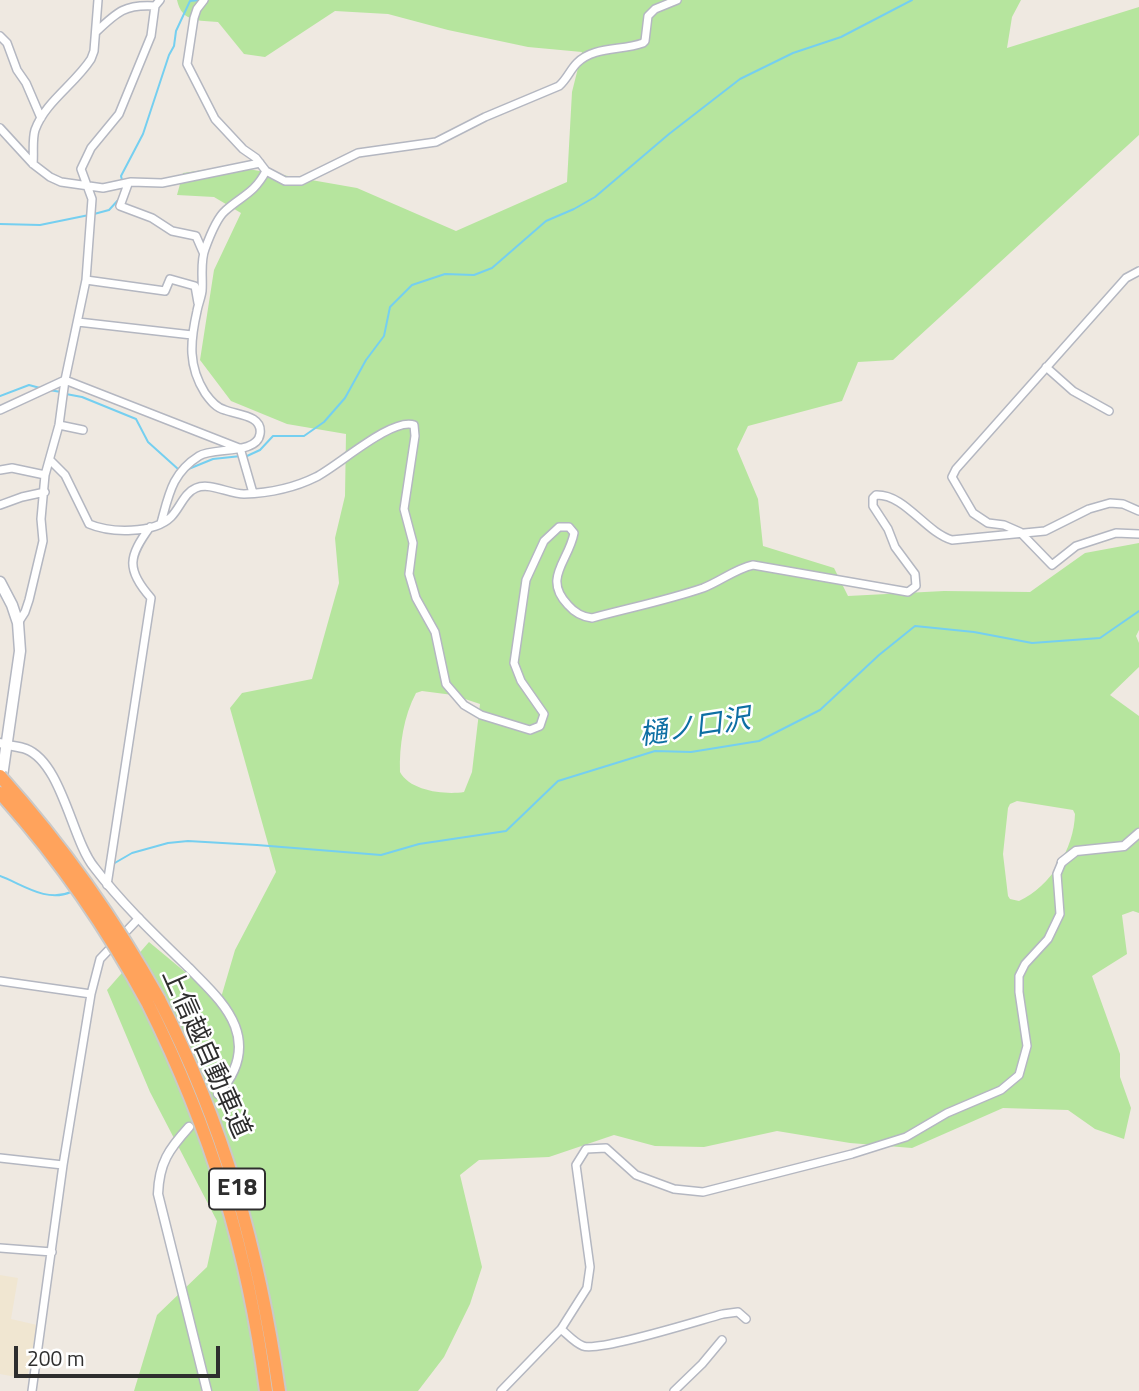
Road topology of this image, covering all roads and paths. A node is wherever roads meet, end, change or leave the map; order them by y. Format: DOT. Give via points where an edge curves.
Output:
graph roads {
  1 [pos="98,0"];
  2 [pos="677,0"];
  3 [pos="204,1"];
  4 [pos="158,3"];
  5 [pos="96,32"];
  6 [pos="0,36"];
  7 [pos="41,118"];
  8 [pos="0,128"];
  9 [pos="260,163"];
  10 [pos="33,164"];
  11 [pos="266,171"];
  12 [pos="128,184"];
  13 [pos="89,185"];
  14 [pos="203,252"];
  15 [pos="1139,271"];
  16 [pos="86,279"];
  17 [pos="198,305"];
  18 [pos="78,322"];
  19 [pos="192,335"];
  20 [pos="1046,367"];
  21 [pos="65,380"];
  22 [pos="0,410"];
  23 [pos="1109,411"];
  24 [pos="59,425"];
  25 [pos="83,430"];
  26 [pos="240,449"];
  27 [pos="51,461"];
  28 [pos="0,470"];
  29 [pos="45,475"];
  30 [pos="45,492"];
  31 [pos="254,492"];
  32 [pos="0,505"];
  33 [pos="1139,512"];
  34 [pos="162,523"];
  35 [pos="150,527"];
  36 [pos="1020,532"];
  37 [pos="1139,534"];
  38 [pos="0,582"];
  39 [pos="18,624"];
  40 [pos="4,745"];
  41 [pos="0,776"];
  42 [pos="0,791"];
  43 [pos="1139,833"];
  44 [pos="1062,862"];
  45 [pos="107,885"];
  46 [pos="139,918"];
  47 [pos="0,981"];
  48 [pos="91,994"];
  49 [pos="154,1001"];
  50 [pos="218,1094"];
  51 [pos="189,1126"];
  52 [pos="0,1158"];
  53 [pos="63,1165"];
  54 [pos="0,1248"];
  55 [pos="52,1252"];
  56 [pos="746,1319"];
  57 [pos="561,1329"];
  58 [pos="722,1340"];
  59 [pos="32,1391"];
  60 [pos="207,1391"];
  61 [pos="266,1391"];
  62 [pos="279,1391"];
  63 [pos="501,1391"];
  64 [pos="674,1391"];
  1 -- 5 [label="street"];
  2 -- 11 [label="street" via="648,16 643,43 591,54 576,64 559,86 436,142 358,153 301,181 285,181"];
  3 -- 9 [label="street" via="194,18 187,64 215,119"];
  4 -- 5 [label="street" via="123,9"];
  4 -- 13 [label="street" via="151,36 119,114 90,148 81,169"];
  5 -- 7 [label="street" via="91,60"];
  6 -- 7 [label="street"];
  7 -- 10 [label="street" via="34,133"];
  8 -- 10 [label="street"];
  9 -- 11 [label="street"];
  9 -- 12 [label="street" via="162,183"];
  10 -- 13 [label="street" via="61,182"];
  11 -- 14 [label="street" via="247,196 223,212"];
  12 -- 13 [label="street"];
  12 -- 14 [label="street" via="120,206 172,231 196,236"];
  13 -- 16 [label="street" via="92,212"];
  14 -- 17 [label="street"];
  15 -- 20 [label="street" via="1126,278"];
  16 -- 17 [label="street" via="165,291 170,279 175,280 195,286"];
  16 -- 18 [label="street"];
  17 -- 19 [label="street"];
  18 -- 19 [label="street"];
  18 -- 21 [label="street"];
  19 -- 26 [label="street" via="192,366 212,402 252,419 261,428 256,443"];
  20 -- 23 [label="street" via="1073,391"];
  20 -- 36 [label="street" via="952,477 973,513 988,523"];
  21 -- 22 [label="street"];
  21 -- 24 [label="street"];
  21 -- 26 [label="street"];
  24 -- 25 [label="street"];
  24 -- 27 [label="street"];
  26 -- 31 [label="street"];
  26 -- 34 [label="street" via="201,455 178,475"];
  27 -- 29 [label="street"];
  27 -- 35 [label="street" via="65,475 89,524 110,530"];
  28 -- 29 [label="street"];
  29 -- 30 [label="street"];
  30 -- 32 [label="street"];
  30 -- 39 [label="street" via="43,541 29,600"];
  31 -- 34 [label="street" via="196,488"];
  31 -- 36 [label="street" via="288,489 318,476 403,423 414,425 404,509 413,543 409,574 435,632 446,684 464,705 481,715 530,730 540,726 544,714 514,663 526,580 544,541 559,527 569,527 574,533 557,574 558,591 570,608 592,618 699,589 753,565 908,593 917,578 873,506 876,495 892,499 939,536 952,540"];
  33 -- 36 [label="street" via="1110,503 1045,531"];
  34 -- 35 [label="street"];
  35 -- 45 [label="street" via="132,561 141,587 151,598"];
  36 -- 37 [label="street" via="1052,565 1076,546 1116,533"];
  38 -- 39 [label="main road"];
  39 -- 40 [label="main road" via="20,652"];
  40 -- 42 [label="main road"];
  40 -- 45 [label="street" via="24,748 42,762 60,791 90,863"];
  41 -- 49 [label="highway, 上信越自動車道 / E18, bridge" via="99,901"];
  42 -- 49 [label="highway, 上信越自動車道 / E18, bridge" via="44,843"];
  43 -- 44 [label="street" via="1124,846 1076,852"];
  44 -- 57 [label="street" via="1057,874 1060,914 1048,939 1019,976 1027,1046 1020,1075 1001,1090 906,1137 703,1192 674,1189 636,1175 606,1148 586,1149 576,1165 589,1278"];
  45 -- 46 [label="street"];
  46 -- 48 [label="street" via="100,959"];
  46 -- 50 [label="street" via="212,992 235,1026 238,1061"];
  47 -- 48 [label="street"];
  48 -- 53 [label="street"];
  49 -- 61 [label="highway, 上信越自動車道 / E18" via="222,1182 251,1295"];
  49 -- 62 [label="highway, 上信越自動車道 / E18" via="207,1102 233,1177 257,1267"];
  51 -- 60 [label="street" via="164,1158 158,1194"];
  52 -- 53 [label="street"];
  53 -- 55 [label="street"];
  54 -- 55 [label="street"];
  55 -- 59 [label="street"];
  56 -- 57 [label="street" via="738,1312 723,1314 590,1347 581,1346"];
  57 -- 63 [label="street"];
  58 -- 64 [label="street"];
}
